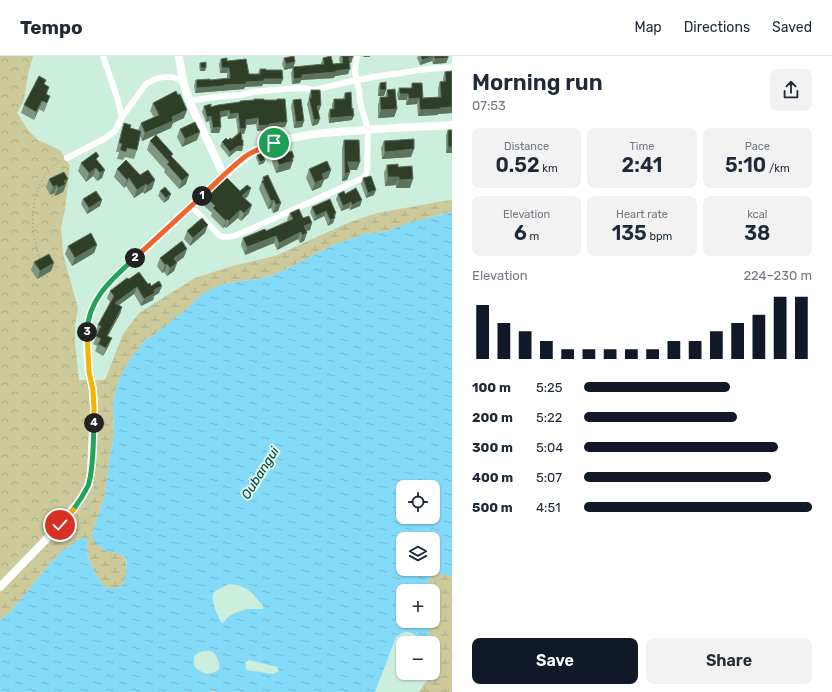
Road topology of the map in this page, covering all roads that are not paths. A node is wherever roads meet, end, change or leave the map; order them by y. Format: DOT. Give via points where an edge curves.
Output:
graph roads {
  1 [pos="103,56"];
  2 [pos="179,56"];
  3 [pos="357,56"];
  4 [pos="452,67"];
  5 [pos="356,80"];
  6 [pos="182,81"];
  7 [pos="190,101"];
  8 [pos="122,117"];
  9 [pos="452,125"];
  10 [pos="368,130"];
  11 [pos="67,158"];
  12 [pos="224,176"];
  13 [pos="191,206"];
  14 [pos="0,587"];
  1 -- 8 [label="street"];
  2 -- 6 [label="main road"];
  3 -- 5 [label="street"];
  4 -- 5 [label="street" via="428,68"];
  5 -- 7 [label="street" via="314,90 285,89"];
  5 -- 10 [label="street"];
  6 -- 7 [label="main road"];
  6 -- 8 [label="street" via="163,77 146,84"];
  7 -- 12 [label="main road"];
  8 -- 11 [label="street" via="115,131"];
  9 -- 10 [label="main road"];
  10 -- 12 [label="main road" via="293,137 274,143 247,156"];
  10 -- 13 [label="street" via="367,172 363,178 244,232 230,238 220,236"];
  12 -- 13 [label="main road"];
  13 -- 14 [label="main road" via="116,276 97,298 87,325 94,408 88,484 82,497 60,525"];
}
